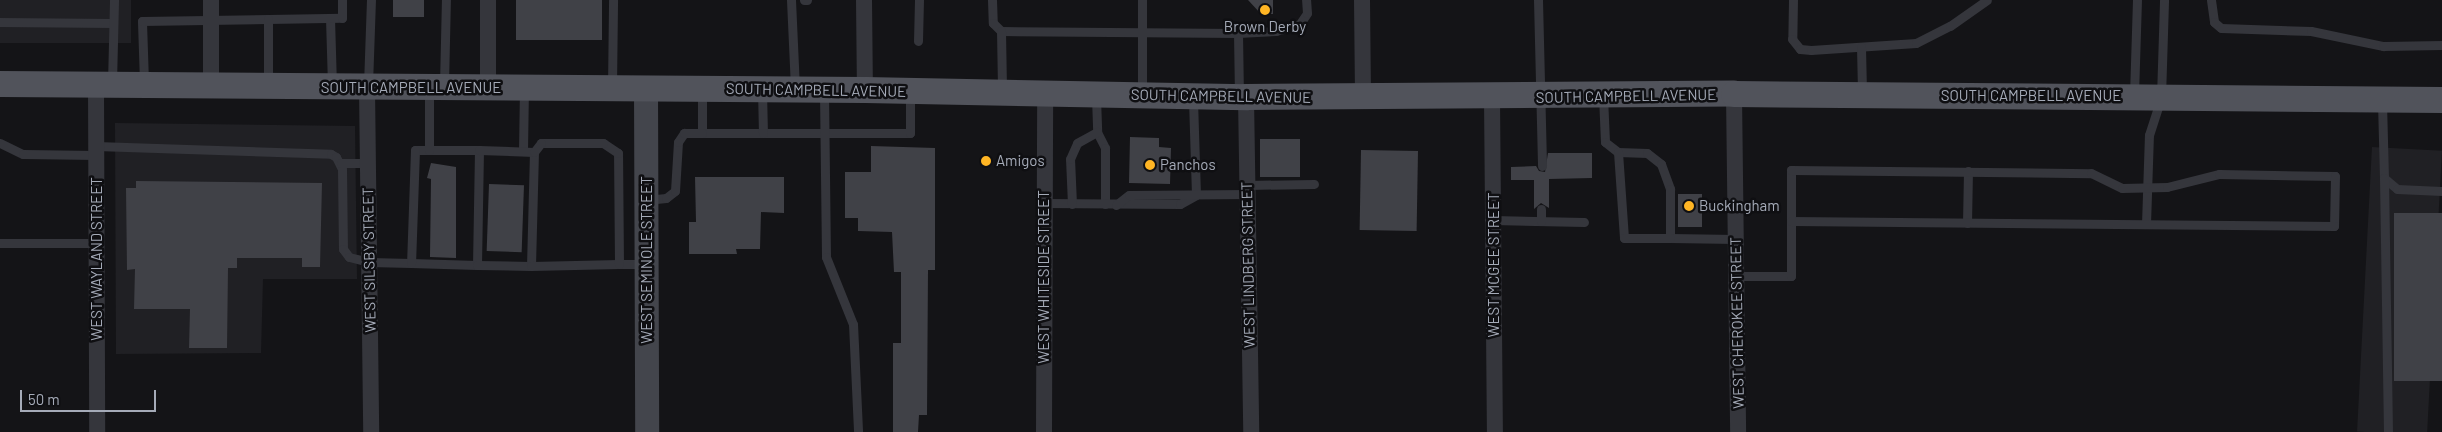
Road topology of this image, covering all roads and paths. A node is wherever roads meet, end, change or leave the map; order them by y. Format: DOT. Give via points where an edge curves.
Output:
graph roads {
  1 [pos="114,0"];
  2 [pos="211,0"];
  3 [pos="342,0"];
  4 [pos="371,0"];
  5 [pos="446,0"];
  6 [pos="488,0"];
  7 [pos="613,0"];
  8 [pos="791,0"];
  9 [pos="864,0"];
  10 [pos="919,0"];
  11 [pos="992,0"];
  12 [pos="1142,0"];
  13 [pos="1306,0"];
  14 [pos="1362,0"];
  15 [pos="1538,0"];
  16 [pos="1793,0"];
  17 [pos="1987,0"];
  18 [pos="2137,0"];
  19 [pos="2164,0"];
  20 [pos="2211,0"];
  21 [pos="330,18"];
  22 [pos="268,19"];
  23 [pos="211,20"];
  24 [pos="0,22"];
  25 [pos="113,23"];
  26 [pos="1001,31"];
  27 [pos="1143,32"];
  28 [pos="1238,33"];
  29 [pos="918,41"];
  30 [pos="2442,45"];
  31 [pos="1861,47"];
  32 [pos="0,84"];
  33 [pos="104,85"];
  34 [pos="144,86"];
  35 [pos="211,87"];
  36 [pos="268,87"];
  37 [pos="488,87"];
  38 [pos="332,88"];
  39 [pos="367,88"];
  40 [pos="436,88"];
  41 [pos="524,88"];
  42 [pos="612,88"];
  43 [pos="646,88"];
  44 [pos="702,89"];
  45 [pos="762,89"];
  46 [pos="796,90"];
  47 [pos="824,90"];
  48 [pos="865,90"];
  49 [pos="910,91"];
  50 [pos="1002,92"];
  51 [pos="1045,93"];
  52 [pos="1096,94"];
  53 [pos="1734,94"];
  54 [pos="1142,95"];
  55 [pos="1862,95"];
  56 [pos="1193,96"];
  57 [pos="1603,96"];
  58 [pos="1243,97"];
  59 [pos="1538,97"];
  60 [pos="2134,97"];
  61 [pos="2162,97"];
  62 [pos="1363,98"];
  63 [pos="1492,98"];
  64 [pos="2382,100"];
  65 [pos="2442,100"];
  66 [pos="825,132"];
  67 [pos="1097,132"];
  68 [pos="702,133"];
  69 [pos="763,133"];
  70 [pos="0,143"];
  71 [pos="96,150"];
  72 [pos="428,150"];
  73 [pos="479,150"];
  74 [pos="523,151"];
  75 [pos="534,152"];
  76 [pos="1618,152"];
  77 [pos="340,163"];
  78 [pos="368,163"];
  79 [pos="1542,166"];
  80 [pos="1968,172"];
  81 [pos="2384,178"];
  82 [pos="1314,184"];
  83 [pos="2147,188"];
  84 [pos="1247,190"];
  85 [pos="2442,191"];
  86 [pos="1196,195"];
  87 [pos="646,200"];
  88 [pos="1045,203"];
  89 [pos="1072,204"];
  90 [pos="1105,204"];
  91 [pos="1541,208"];
  92 [pos="1493,220"];
  93 [pos="1541,221"];
  94 [pos="1791,221"];
  95 [pos="1584,222"];
  96 [pos="1967,223"];
  97 [pos="2146,224"];
  98 [pos="1670,238"];
  99 [pos="1736,239"];
  100 [pos="0,243"];
  101 [pos="97,243"];
  102 [pos="369,262"];
  103 [pos="411,263"];
  104 [pos="619,264"];
  105 [pos="647,264"];
  106 [pos="477,265"];
  107 [pos="531,266"];
  108 [pos="1736,276"];
  109 [pos="97,432"];
  110 [pos="372,432"];
  111 [pos="648,432"];
  112 [pos="858,432"];
  113 [pos="1044,432"];
  114 [pos="1251,432"];
  115 [pos="1495,432"];
  116 [pos="1738,432"];
  117 [pos="2388,432"];
  1 -- 25 [label="lane"];
  2 -- 23 [label="street"];
  3 -- 21 [label="lane" via="342,18"];
  4 -- 39 [label="lane"];
  5 -- 40 [label="lane"];
  6 -- 37 [label="street"];
  7 -- 42 [label="lane"];
  8 -- 46 [label="lane"];
  9 -- 48 [label="street"];
  10 -- 29 [label="lane"];
  11 -- 26 [label="lane" via="993,23"];
  12 -- 27 [label="lane"];
  13 -- 28 [label="lane" via="1307,13 1299,25 1276,31"];
  14 -- 62 [label="street"];
  15 -- 59 [label="lane"];
  16 -- 31 [label="lane" via="1792,39 1800,50"];
  17 -- 31 [label="lane" via="1930,38 1902,45"];
  18 -- 60 [label="lane"];
  19 -- 61 [label="lane"];
  20 -- 30 [label="lane" via="2214,22 2230,30 2311,31 2383,46"];
  21 -- 22 [label="lane"];
  21 -- 38 [label="lane"];
  22 -- 23 [label="lane"];
  22 -- 36 [label="lane"];
  23 -- 34 [label="lane" via="142,21"];
  23 -- 35 [label="street"];
  24 -- 25 [label="lane"];
  25 -- 33 [label="lane"];
  26 -- 27 [label="lane"];
  26 -- 50 [label="lane"];
  27 -- 28 [label="lane"];
  27 -- 54 [label="lane"];
  28 -- 58 [label="lane"];
  31 -- 55 [label="lane"];
  32 -- 33 [label="main road, SOUTH CAMPBELL AVENUE"];
  33 -- 34 [label="main road, SOUTH CAMPBELL AVENUE"];
  33 -- 71 [label="street, WEST WAYLAND STREET"];
  34 -- 35 [label="main road, SOUTH CAMPBELL AVENUE"];
  35 -- 36 [label="main road, SOUTH CAMPBELL AVENUE"];
  36 -- 38 [label="main road, SOUTH CAMPBELL AVENUE"];
  37 -- 40 [label="main road, SOUTH CAMPBELL AVENUE"];
  37 -- 41 [label="main road, SOUTH CAMPBELL AVENUE"];
  38 -- 39 [label="main road, SOUTH CAMPBELL AVENUE"];
  39 -- 40 [label="main road, SOUTH CAMPBELL AVENUE"];
  39 -- 78 [label="street, WEST SILSBY STREET"];
  40 -- 72 [label="lane"];
  41 -- 42 [label="main road, SOUTH CAMPBELL AVENUE"];
  41 -- 74 [label="lane"];
  42 -- 43 [label="main road, SOUTH CAMPBELL AVENUE"];
  43 -- 44 [label="main road, SOUTH CAMPBELL AVENUE"];
  43 -- 87 [label="street, WEST SEMINOLE STREET"];
  44 -- 45 [label="main road, SOUTH CAMPBELL AVENUE"];
  44 -- 68 [label="lane"];
  45 -- 46 [label="main road, SOUTH CAMPBELL AVENUE"];
  45 -- 69 [label="lane"];
  46 -- 47 [label="main road, SOUTH CAMPBELL AVENUE"];
  47 -- 48 [label="main road, SOUTH CAMPBELL AVENUE"];
  47 -- 66 [label="lane"];
  48 -- 49 [label="main road, SOUTH CAMPBELL AVENUE"];
  49 -- 50 [label="main road, SOUTH CAMPBELL AVENUE"];
  49 -- 66 [label="lane" via="910,133"];
  50 -- 51 [label="main road, SOUTH CAMPBELL AVENUE"];
  51 -- 52 [label="main road, SOUTH CAMPBELL AVENUE"];
  51 -- 88 [label="street, WEST WHITESIDE STREET"];
  52 -- 54 [label="main road, SOUTH CAMPBELL AVENUE"];
  52 -- 67 [label="lane"];
  53 -- 55 [label="main road, SOUTH CAMPBELL AVENUE"];
  53 -- 57 [label="main road, SOUTH CAMPBELL AVENUE"];
  53 -- 99 [label="street, WEST CHEROKEE STREET"];
  54 -- 56 [label="main road, SOUTH CAMPBELL AVENUE"];
  55 -- 60 [label="main road, SOUTH CAMPBELL AVENUE"];
  56 -- 58 [label="main road, SOUTH CAMPBELL AVENUE"];
  56 -- 86 [label="lane"];
  57 -- 59 [label="main road, SOUTH CAMPBELL AVENUE"];
  57 -- 76 [label="lane" via="1605,142"];
  58 -- 62 [label="main road, SOUTH CAMPBELL AVENUE"];
  58 -- 84 [label="street, WEST LINDBERG STREET"];
  59 -- 63 [label="main road, SOUTH CAMPBELL AVENUE"];
  59 -- 79 [label="lane"];
  60 -- 61 [label="main road, SOUTH CAMPBELL AVENUE"];
  61 -- 64 [label="main road, SOUTH CAMPBELL AVENUE"];
  61 -- 83 [label="lane" via="2148,135"];
  62 -- 63 [label="main road, SOUTH CAMPBELL AVENUE"];
  63 -- 92 [label="street, WEST MCGEE STREET"];
  64 -- 65 [label="main road, SOUTH CAMPBELL AVENUE"];
  64 -- 81 [label="lane"];
  66 -- 69 [label="lane"];
  66 -- 112 [label="lane" via="826,257 853,324"];
  67 -- 89 [label="lane" via="1077,143 1070,160"];
  67 -- 90 [label="lane" via="1105,148"];
  68 -- 69 [label="lane"];
  68 -- 87 [label="lane" via="684,134 678,142 675,191 666,198"];
  70 -- 71 [label="lane" via="23,154"];
  71 -- 77 [label="lane" via="331,154"];
  71 -- 101 [label="street, WEST WAYLAND STREET"];
  72 -- 73 [label="lane"];
  72 -- 103 [label="lane" via="416,150"];
  73 -- 74 [label="lane"];
  73 -- 106 [label="lane"];
  74 -- 75 [label="lane"];
  75 -- 104 [label="lane" via="540,142 603,143 618,153"];
  75 -- 107 [label="lane"];
  76 -- 98 [label="lane" via="1647,153 1661,164 1670,188"];
  76 -- 98 [label="lane" via="1624,238"];
  77 -- 78 [label="lane"];
  77 -- 102 [label="lane" via="343,249 349,257"];
  78 -- 102 [label="street, WEST SILSBY STREET"];
  80 -- 83 [label="lane" via="2091,173 2122,188"];
  80 -- 94 [label="lane" via="1791,170"];
  80 -- 96 [label="lane"];
  81 -- 85 [label="lane" via="2396,189"];
  81 -- 117 [label="lane"];
  82 -- 84 [label="lane"];
  83 -- 97 [label="lane"];
  83 -- 97 [label="lane" via="2167,187 2219,174 2335,176 2334,226"];
  84 -- 86 [label="lane"];
  84 -- 114 [label="street, WEST LINDBERG STREET"];
  86 -- 90 [label="lane" via="1180,204"];
  87 -- 105 [label="street, WEST SEMINOLE STREET"];
  88 -- 89 [label="lane"];
  88 -- 113 [label="street, WEST WHITESIDE STREET"];
  89 -- 90 [label="lane"];
  91 -- 93 [label="lane"];
  92 -- 93 [label="lane"];
  92 -- 115 [label="street, WEST MCGEE STREET"];
  93 -- 95 [label="lane"];
  94 -- 96 [label="lane"];
  94 -- 108 [label="lane" via="1791,276"];
  96 -- 97 [label="lane"];
  98 -- 99 [label="lane"];
  99 -- 108 [label="street, WEST CHEROKEE STREET"];
  100 -- 101 [label="lane"];
  101 -- 109 [label="street, WEST WAYLAND STREET"];
  102 -- 103 [label="lane"];
  102 -- 110 [label="street, WEST SILSBY STREET"];
  103 -- 106 [label="lane"];
  104 -- 105 [label="lane"];
  104 -- 107 [label="lane"];
  105 -- 111 [label="street, WEST SEMINOLE STREET"];
  106 -- 107 [label="lane"];
  108 -- 116 [label="street, WEST CHEROKEE STREET"];
}
